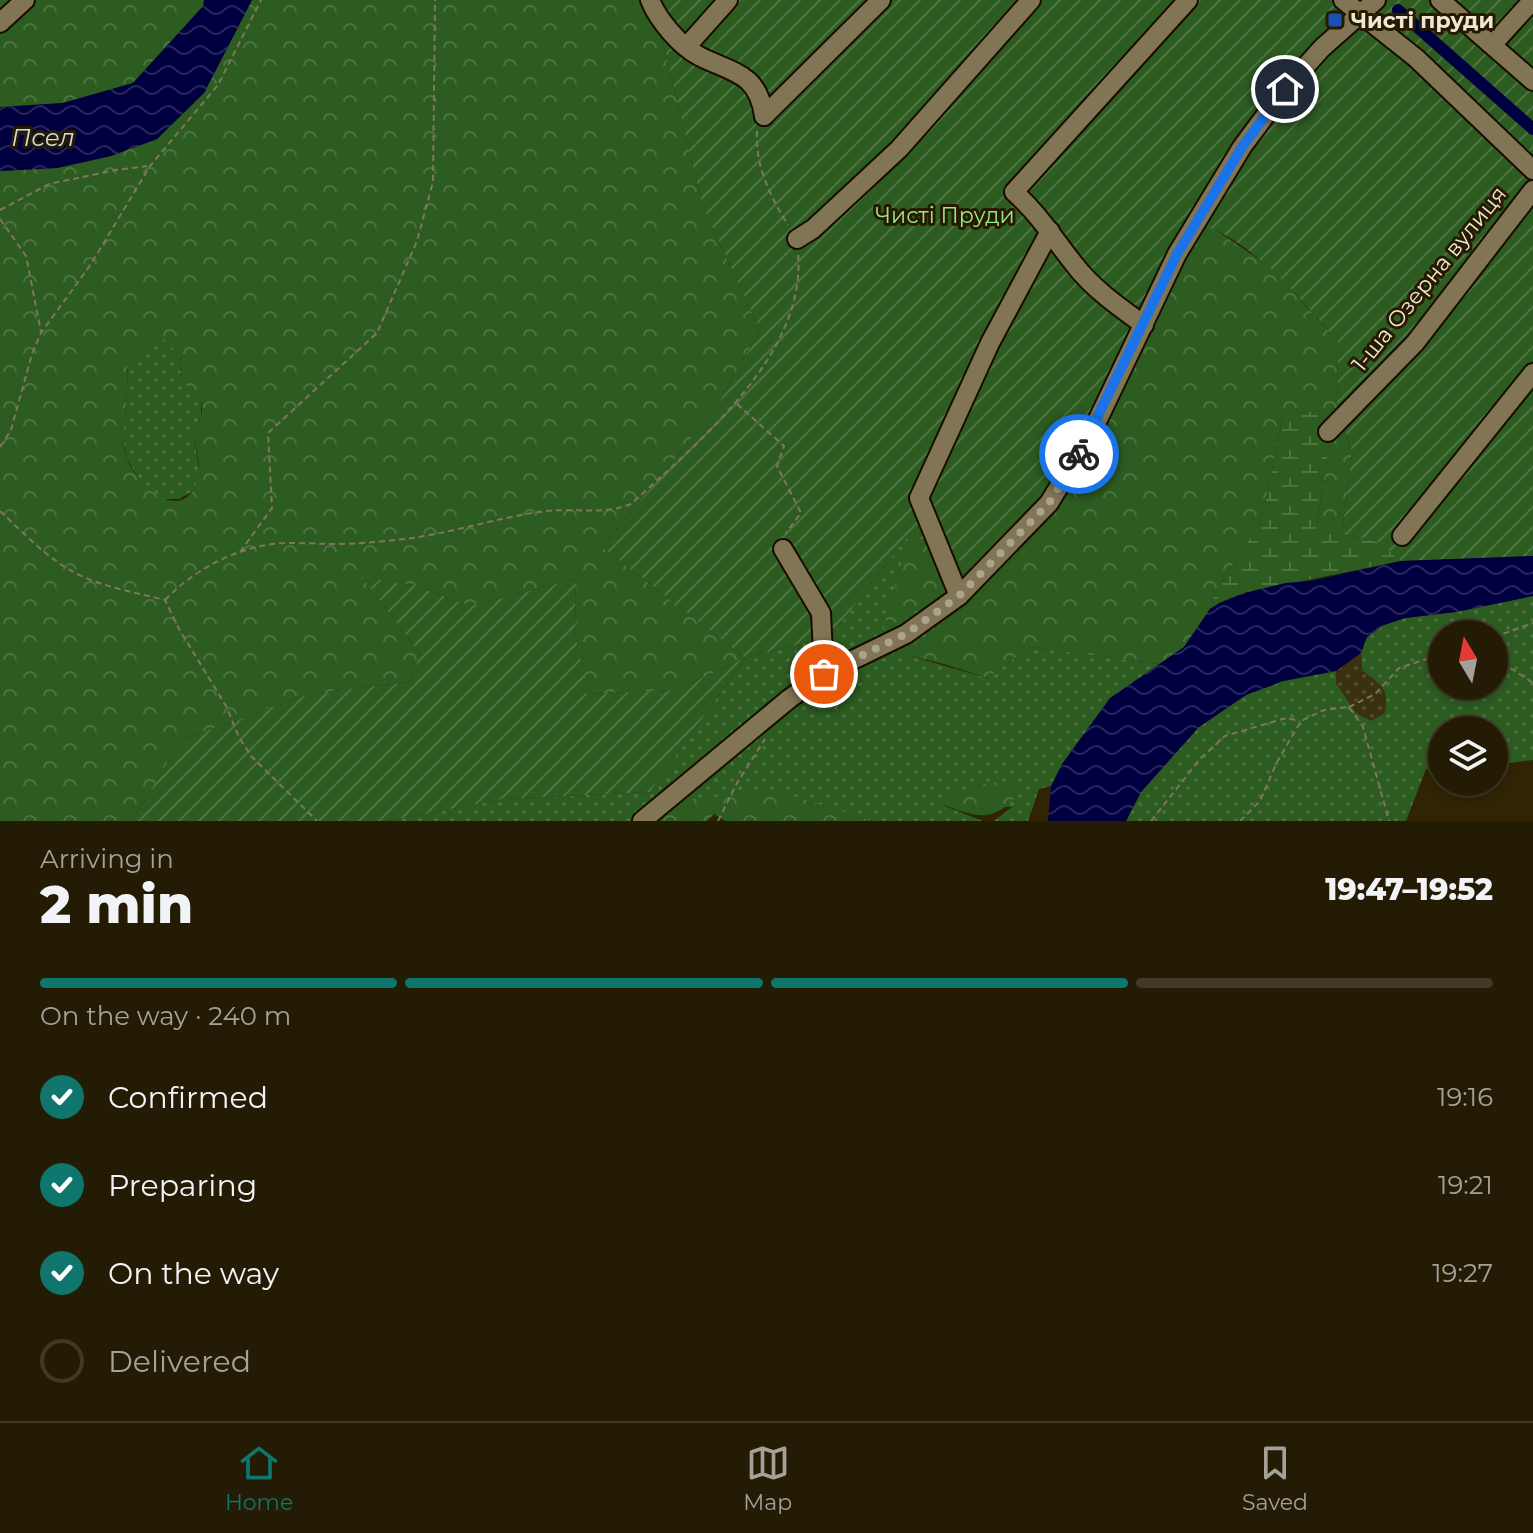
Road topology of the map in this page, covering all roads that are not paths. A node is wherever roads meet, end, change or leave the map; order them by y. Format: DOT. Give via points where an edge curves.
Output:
graph roads {
  1 [pos="25,0"];
  2 [pos="650,0"];
  3 [pos="728,0"];
  4 [pos="881,0"];
  5 [pos="1031,0"];
  6 [pos="1188,0"];
  7 [pos="1343,0"];
  8 [pos="1376,0"];
  9 [pos="1440,0"];
  10 [pos="1533,0"];
  11 [pos="1361,16"];
  12 [pos="0,23"];
  13 [pos="1493,44"];
  14 [pos="687,46"];
  15 [pos="1533,81"];
  16 [pos="1533,170"];
  17 [pos="1533,190"];
  18 [pos="1050,231"];
  19 [pos="797,239"];
  20 [pos="1144,325"];
  21 [pos="1533,373"];
  22 [pos="1328,432"];
  23 [pos="1402,536"];
  24 [pos="783,549"];
  25 [pos="959,596"];
  26 [pos="824,674"];
  27 [pos="642,821"];
  1 -- 12 [label="street"];
  2 -- 14 [label="street"];
  3 -- 14 [label="street"];
  4 -- 14 [label="street" via="764,116 762,103 743,75"];
  5 -- 19 [label="street" via="899,149"];
  6 -- 18 [label="street" via="1014,192"];
  7 -- 11 [label="street"];
  8 -- 11 [label="street"];
  9 -- 13 [label="street"];
  10 -- 13 [label="street"];
  11 -- 16 [label="street" via="1416,58"];
  11 -- 20 [label="street" via="1322,48 1242,147 1177,254"];
  13 -- 15 [label="street"];
  17 -- 22 [label="street, 1-ша Озерна вулиця" via="1415,343"];
  18 -- 20 [label="street" via="1103,294"];
  18 -- 25 [label="street" via="990,343 919,498"];
  20 -- 25 [label="street" via="1090,436 1049,503"];
  21 -- 23 [label="street"];
  24 -- 26 [label="street" via="821,613"];
  25 -- 26 [label="street" via="906,634"];
  26 -- 27 [label="street"];
}
